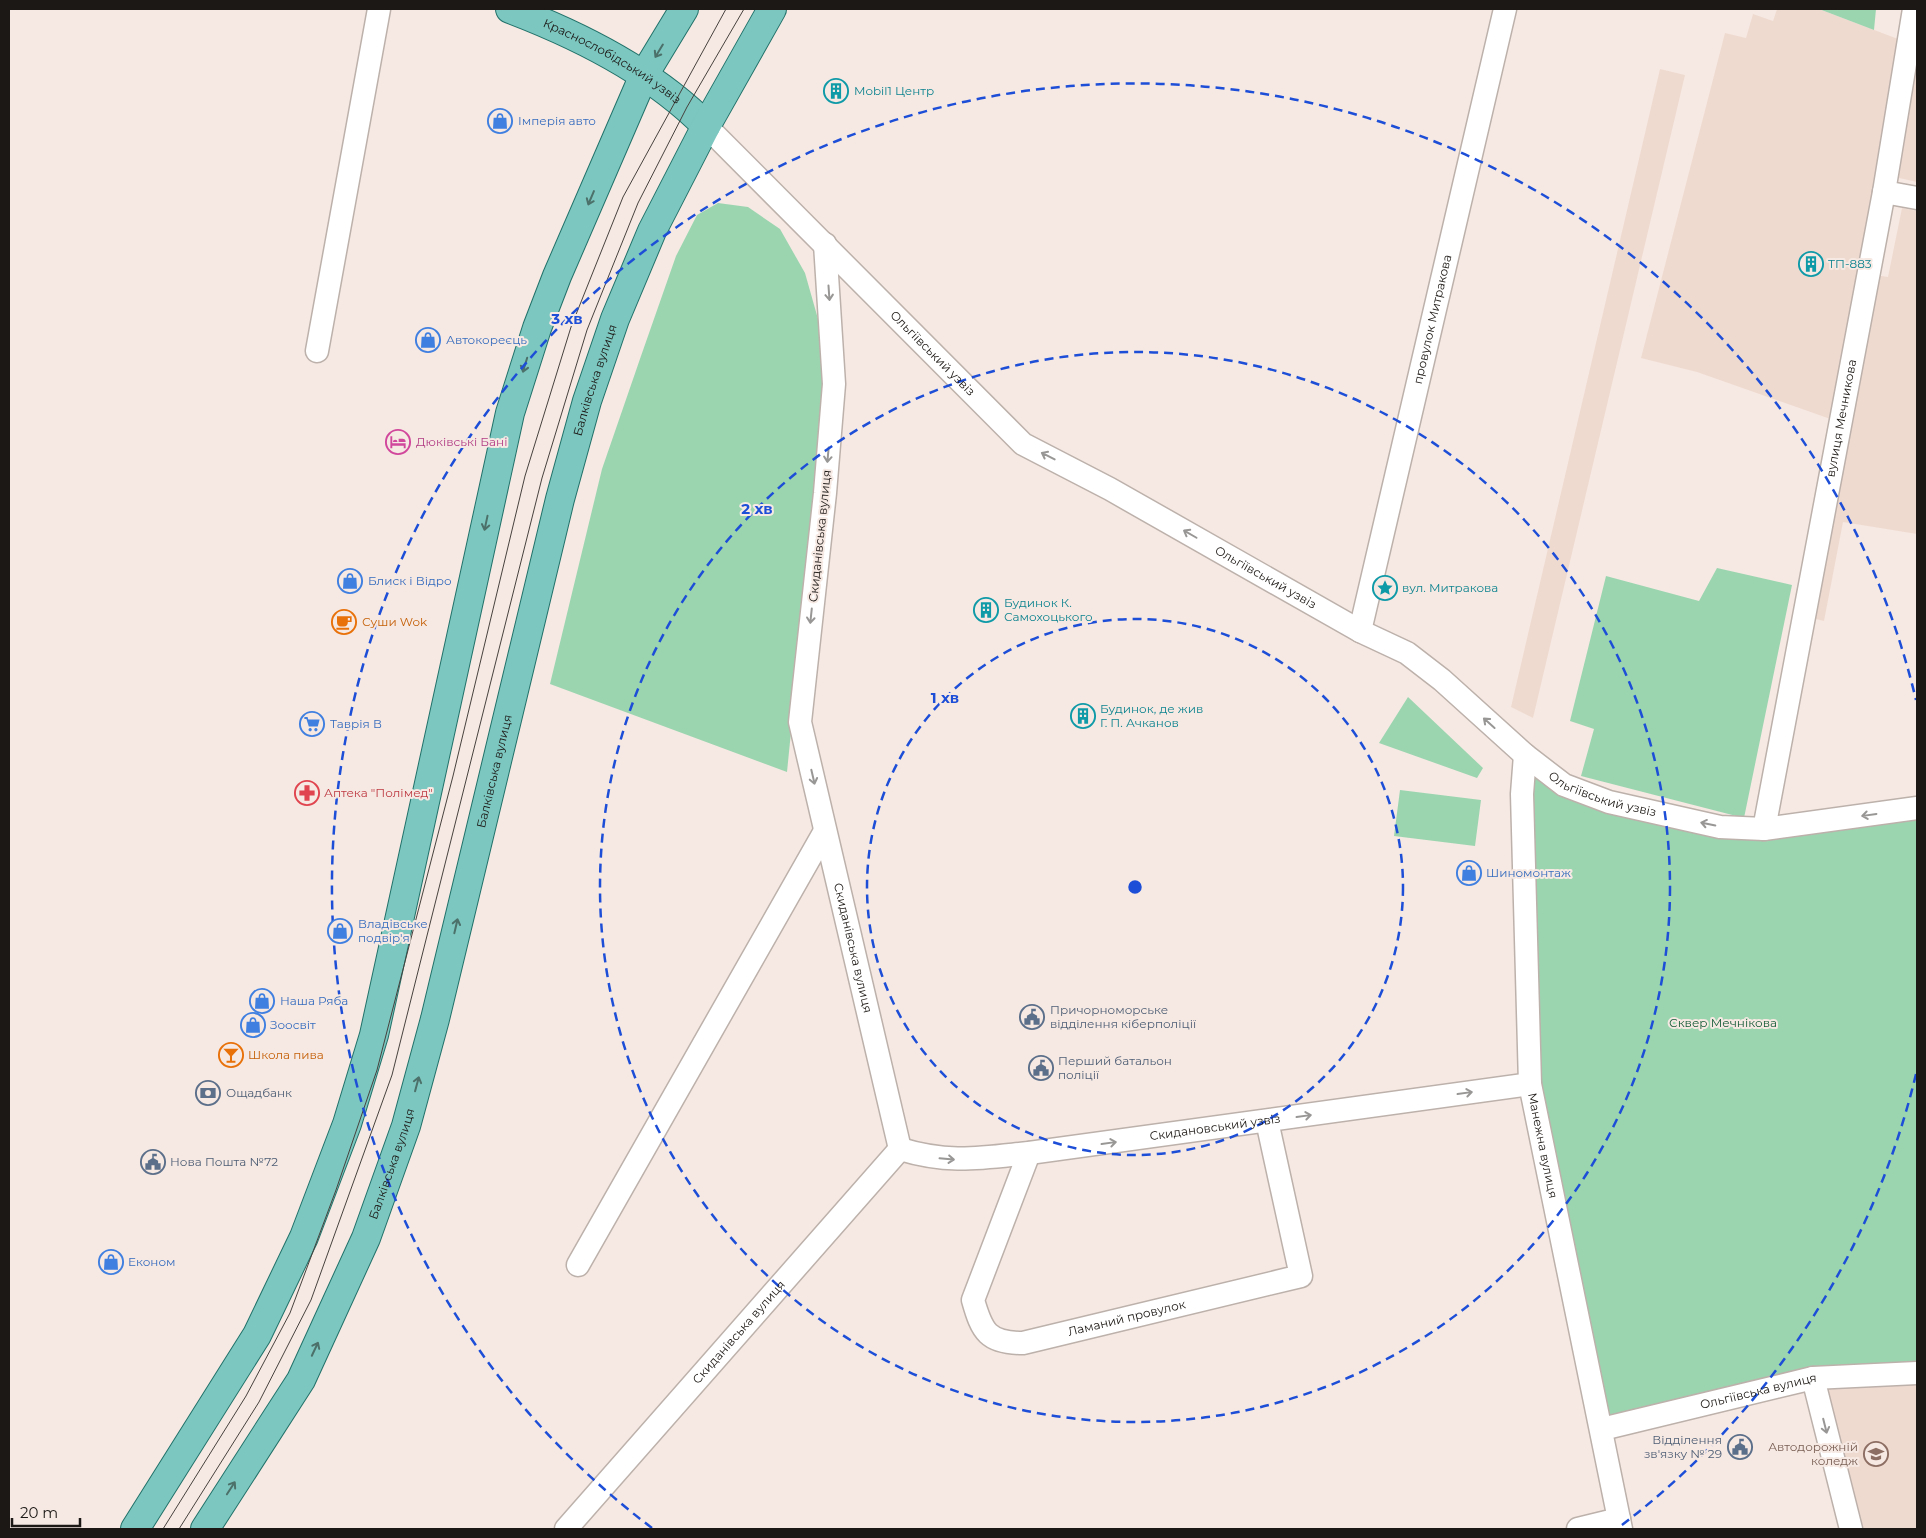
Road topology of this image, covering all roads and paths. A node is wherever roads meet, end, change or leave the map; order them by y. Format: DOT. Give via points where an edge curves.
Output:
graph roads {
  1 [pos="379,9"];
  2 [pos="510,9"];
  3 [pos="684,9"];
  4 [pos="772,9"];
  5 [pos="1505,9"];
  6 [pos="1914,9"];
  7 [pos="644,75"];
  8 [pos="706,126"];
  9 [pos="1884,192"];
  10 [pos="1917,198"];
  11 [pos="826,244"];
  12 [pos="317,351"];
  13 [pos="1360,631"];
  14 [pos="1525,755"];
  15 [pos="1917,808"];
  16 [pos="1764,829"];
  17 [pos="825,832"];
  18 [pos="1530,1084"];
  19 [pos="1267,1121"];
  20 [pos="900,1149"];
  21 [pos="1029,1154"];
  22 [pos="578,1265"];
  23 [pos="1917,1373"];
  24 [pos="1813,1378"];
  25 [pos="1602,1429"];
  26 [pos="1620,1524"];
  27 [pos="135,1529"];
  28 [pos="204,1529"];
  29 [pos="566,1529"];
  30 [pos="1578,1529"];
  31 [pos="1851,1529"];
  1 -- 12 [label="street"];
  2 -- 7 [label="main road, Краснослобідський узвіз" via="590,44"];
  3 -- 7 [label="main road, one-way"];
  4 -- 8 [label="main road, Балківська вулиця"];
  5 -- 13 [label="street, провулок Митракова"];
  6 -- 9 [label="street, вулиця Мечникова"];
  7 -- 8 [label="main road, Краснослобідський узвіз" via="687,107"];
  7 -- 27 [label="main road, one-way" via="536,328 510,413 374,1035 347,1124 304,1237 256,1335"];
  8 -- 11 [label="street, Ольгіївський узвіз"];
  28 -- 8 [label="main road, Балківська вулиця, one-way" via="301,1380 370,1229 406,1126 434,1020 560,499 587,401 615,319 652,231"];
  9 -- 10 [label="street"];
  9 -- 16 [label="street, вулиця Мечникова"];
  13 -- 11 [label="street, Ольгіївський узвіз, one-way" via="1110,489 1023,444"];
  11 -- 17 [label="street, Скиданівська вулиця, one-way" via="834,384 800,722"];
  14 -- 13 [label="street, Ольгіївський узвіз, one-way" via="1407,653"];
  16 -- 14 [label="street, Ольгіївський узвіз, one-way" via="1720,827 1609,802 1564,785"];
  14 -- 18 [label="street, Манежна вулиця" via="1522,794"];
  15 -- 16 [label="street, Ольгіївський узвіз, one-way"];
  17 -- 20 [label="street, Скиданівська вулиця"];
  17 -- 22 [label="street"];
  19 -- 18 [label="street, Скидановський узвіз, one-way"];
  18 -- 25 [label="street, Манежна вулиця"];
  21 -- 19 [label="street, Скидановський узвіз, one-way"];
  19 -- 21 [label="street, Ламаний провулок" via="1301,1276 1023,1343 1006,1343 990,1338 979,1321 973,1300"];
  20 -- 21 [label="street, Скидановський узвіз, one-way" via="928,1158 957,1160"];
  20 -- 29 [label="street, Скиданівська вулиця"];
  23 -- 24 [label="street, Ольгіївська вулиця"];
  24 -- 25 [label="street, Ольгіївська вулиця"];
  24 -- 31 [label="street, one-way"];
  25 -- 26 [label="street, Манежна вулиця"];
  26 -- 30 [label="street"];
}
